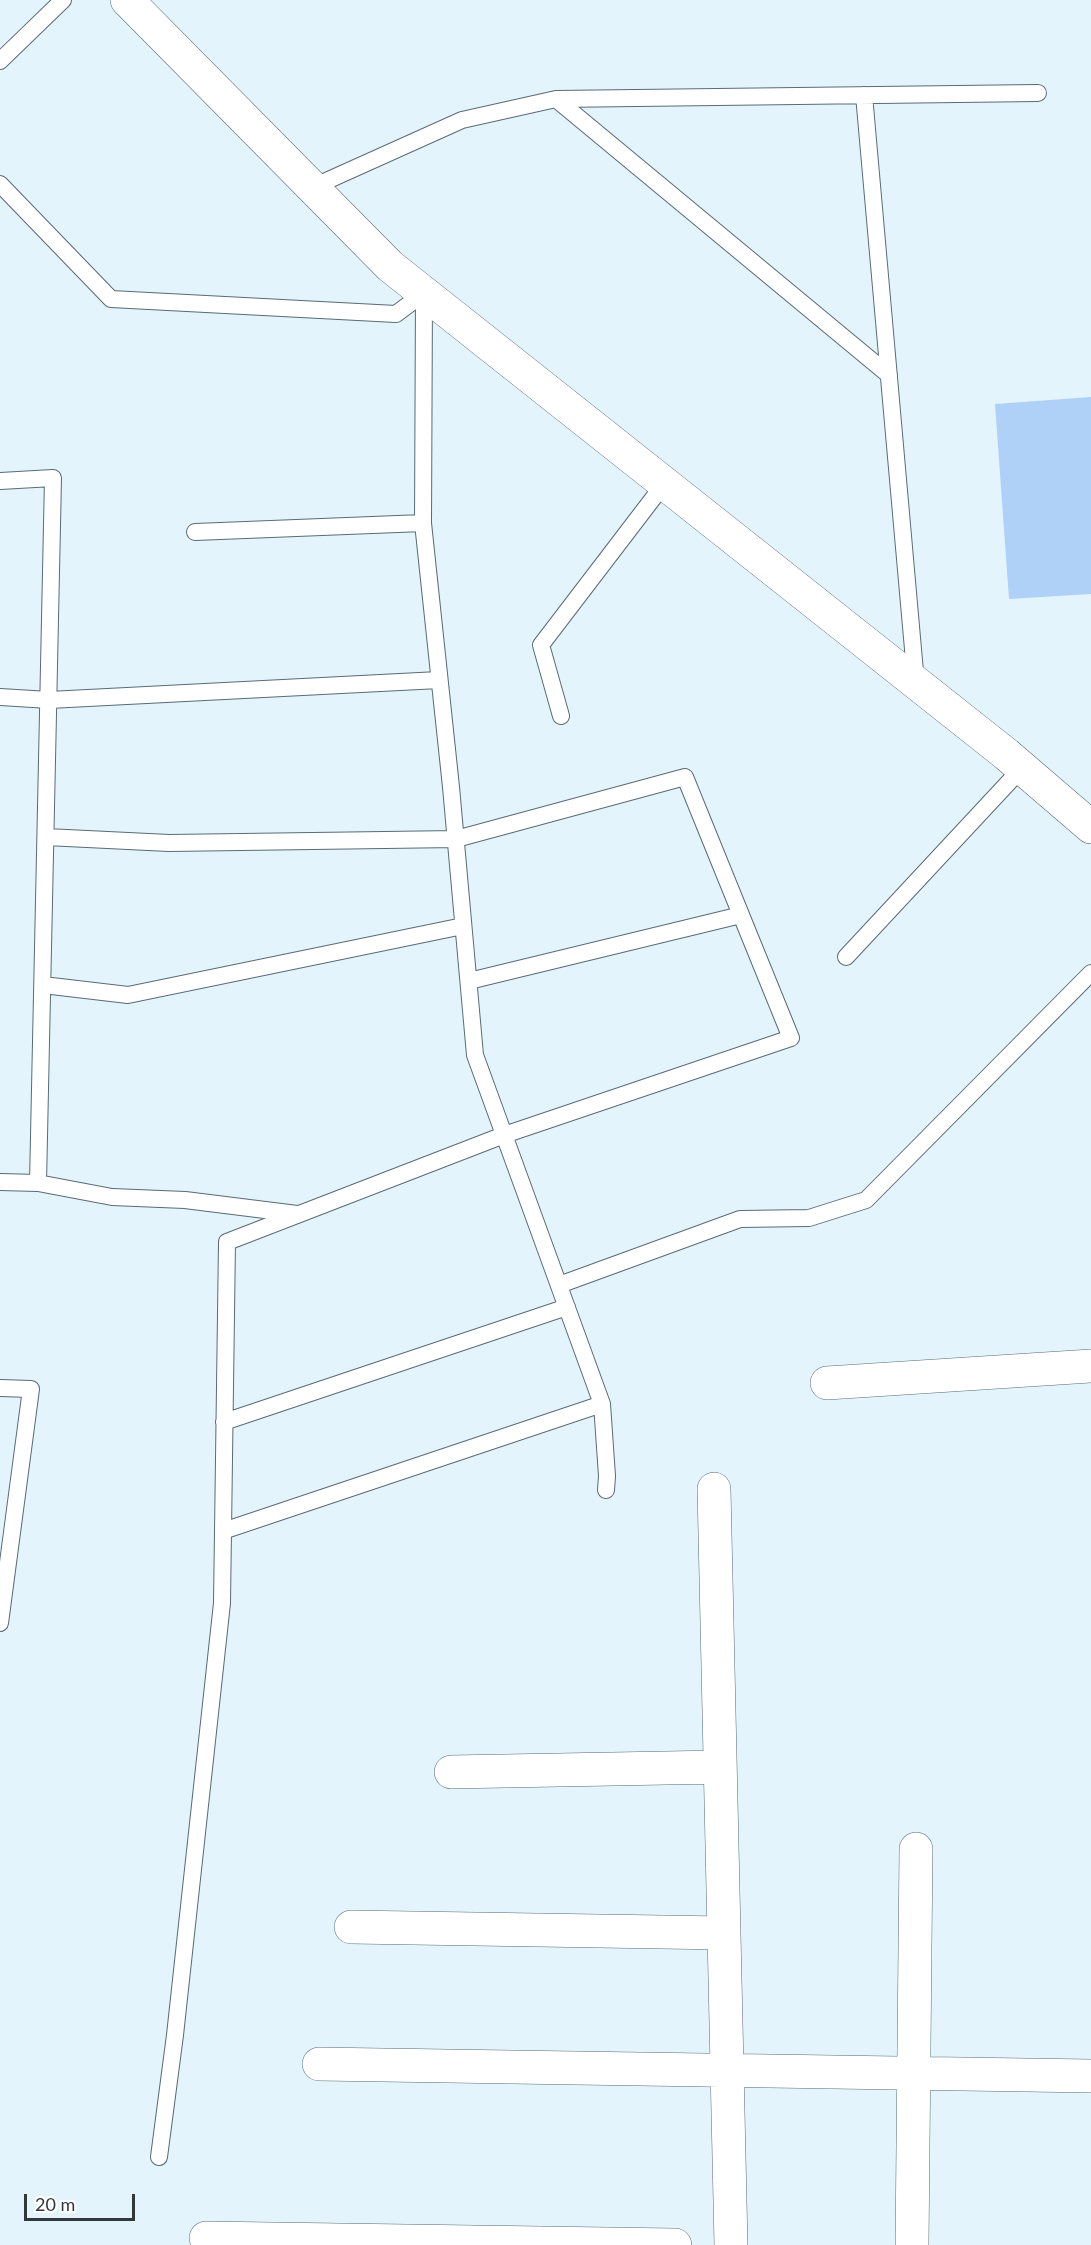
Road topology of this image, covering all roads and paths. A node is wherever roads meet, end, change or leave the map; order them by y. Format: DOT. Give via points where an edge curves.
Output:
graph roads {
  1 [pos="63,0"];
  2 [pos="127,0"];
  3 [pos="0,61"];
  4 [pos="1038,93"];
  5 [pos="864,95"];
  6 [pos="556,99"];
  7 [pos="0,184"];
  8 [pos="313,187"];
  9 [pos="424,293"];
  10 [pos="889,375"];
  11 [pos="0,481"];
  12 [pos="664,483"];
  13 [pos="423,523"];
  14 [pos="195,532"];
  15 [pos="439,680"];
  16 [pos="916,683"];
  17 [pos="0,697"];
  18 [pos="49,700"];
  19 [pos="561,716"];
  20 [pos="1022,768"];
  21 [pos="1091,827"];
  22 [pos="46,837"];
  23 [pos="456,839"];
  24 [pos="741,915"];
  25 [pos="464,926"];
  26 [pos="846,957"];
  27 [pos="1091,973"];
  28 [pos="469,981"];
  29 [pos="42,985"];
  30 [pos="504,1135"];
  31 [pos="0,1182"];
  32 [pos="38,1183"];
  33 [pos="300,1214"];
  34 [pos="559,1285"];
  35 [pos="567,1308"];
  36 [pos="1091,1366"];
  37 [pos="827,1383"];
  38 [pos="0,1388"];
  39 [pos="602,1404"];
  40 [pos="225,1422"];
  41 [pos="714,1489"];
  42 [pos="606,1490"];
  43 [pos="223,1531"];
  44 [pos="3,1579"];
  45 [pos="0,1623"];
  46 [pos="720,1767"];
  47 [pos="451,1772"];
  48 [pos="916,1849"];
  49 [pos="351,1927"];
  50 [pos="724,1933"];
  51 [pos="319,2064"];
  52 [pos="727,2070"];
  53 [pos="914,2073"];
  54 [pos="1091,2076"];
  55 [pos="159,2157"];
  56 [pos="206,2238"];
  57 [pos="675,2245"];
  58 [pos="731,2245"];
  59 [pos="912,2245"];
  1 -- 3 [label="lane"];
  2 -- 8 [label="street"];
  4 -- 5 [label="lane"];
  5 -- 6 [label="lane"];
  5 -- 10 [label="lane"];
  6 -- 8 [label="lane" via="462,120"];
  6 -- 10 [label="lane"];
  7 -- 9 [label="lane" via="111,299 396,314"];
  8 -- 9 [label="street" via="390,266"];
  9 -- 12 [label="street"];
  9 -- 13 [label="lane"];
  10 -- 16 [label="lane"];
  11 -- 18 [label="lane" via="53,477"];
  12 -- 16 [label="street"];
  12 -- 19 [label="lane" via="541,645"];
  13 -- 14 [label="lane"];
  13 -- 15 [label="lane"];
  15 -- 18 [label="lane"];
  15 -- 23 [label="lane"];
  16 -- 20 [label="street"];
  17 -- 18 [label="lane"];
  18 -- 22 [label="lane"];
  20 -- 21 [label="street"];
  20 -- 26 [label="lane"];
  22 -- 23 [label="lane" via="169,843"];
  22 -- 29 [label="lane"];
  23 -- 24 [label="lane" via="685,777"];
  23 -- 25 [label="lane"];
  24 -- 28 [label="lane"];
  24 -- 30 [label="lane" via="791,1038"];
  25 -- 28 [label="lane"];
  25 -- 29 [label="lane" via="128,995"];
  27 -- 34 [label="lane" via="866,1200 810,1218 740,1219"];
  28 -- 30 [label="lane" via="475,1055"];
  29 -- 32 [label="lane"];
  30 -- 33 [label="lane"];
  30 -- 34 [label="lane"];
  31 -- 32 [label="lane"];
  32 -- 33 [label="lane" via="112,1197 185,1200"];
  33 -- 40 [label="lane" via="227,1242"];
  34 -- 35 [label="lane"];
  35 -- 39 [label="lane"];
  35 -- 40 [label="lane"];
  36 -- 37 [label="street"];
  38 -- 44 [label="lane" via="31,1389"];
  39 -- 42 [label="lane"];
  39 -- 43 [label="lane"];
  40 -- 43 [label="lane"];
  41 -- 46 [label="street"];
  43 -- 55 [label="lane" via="222,1603"];
  44 -- 45 [label="lane"];
  46 -- 47 [label="street"];
  46 -- 50 [label="street"];
  48 -- 53 [label="street"];
  49 -- 50 [label="street"];
  50 -- 52 [label="street"];
  51 -- 52 [label="street"];
  52 -- 53 [label="street"];
  52 -- 58 [label="street"];
  53 -- 54 [label="street"];
  53 -- 59 [label="street"];
  56 -- 57 [label="street"];
}
